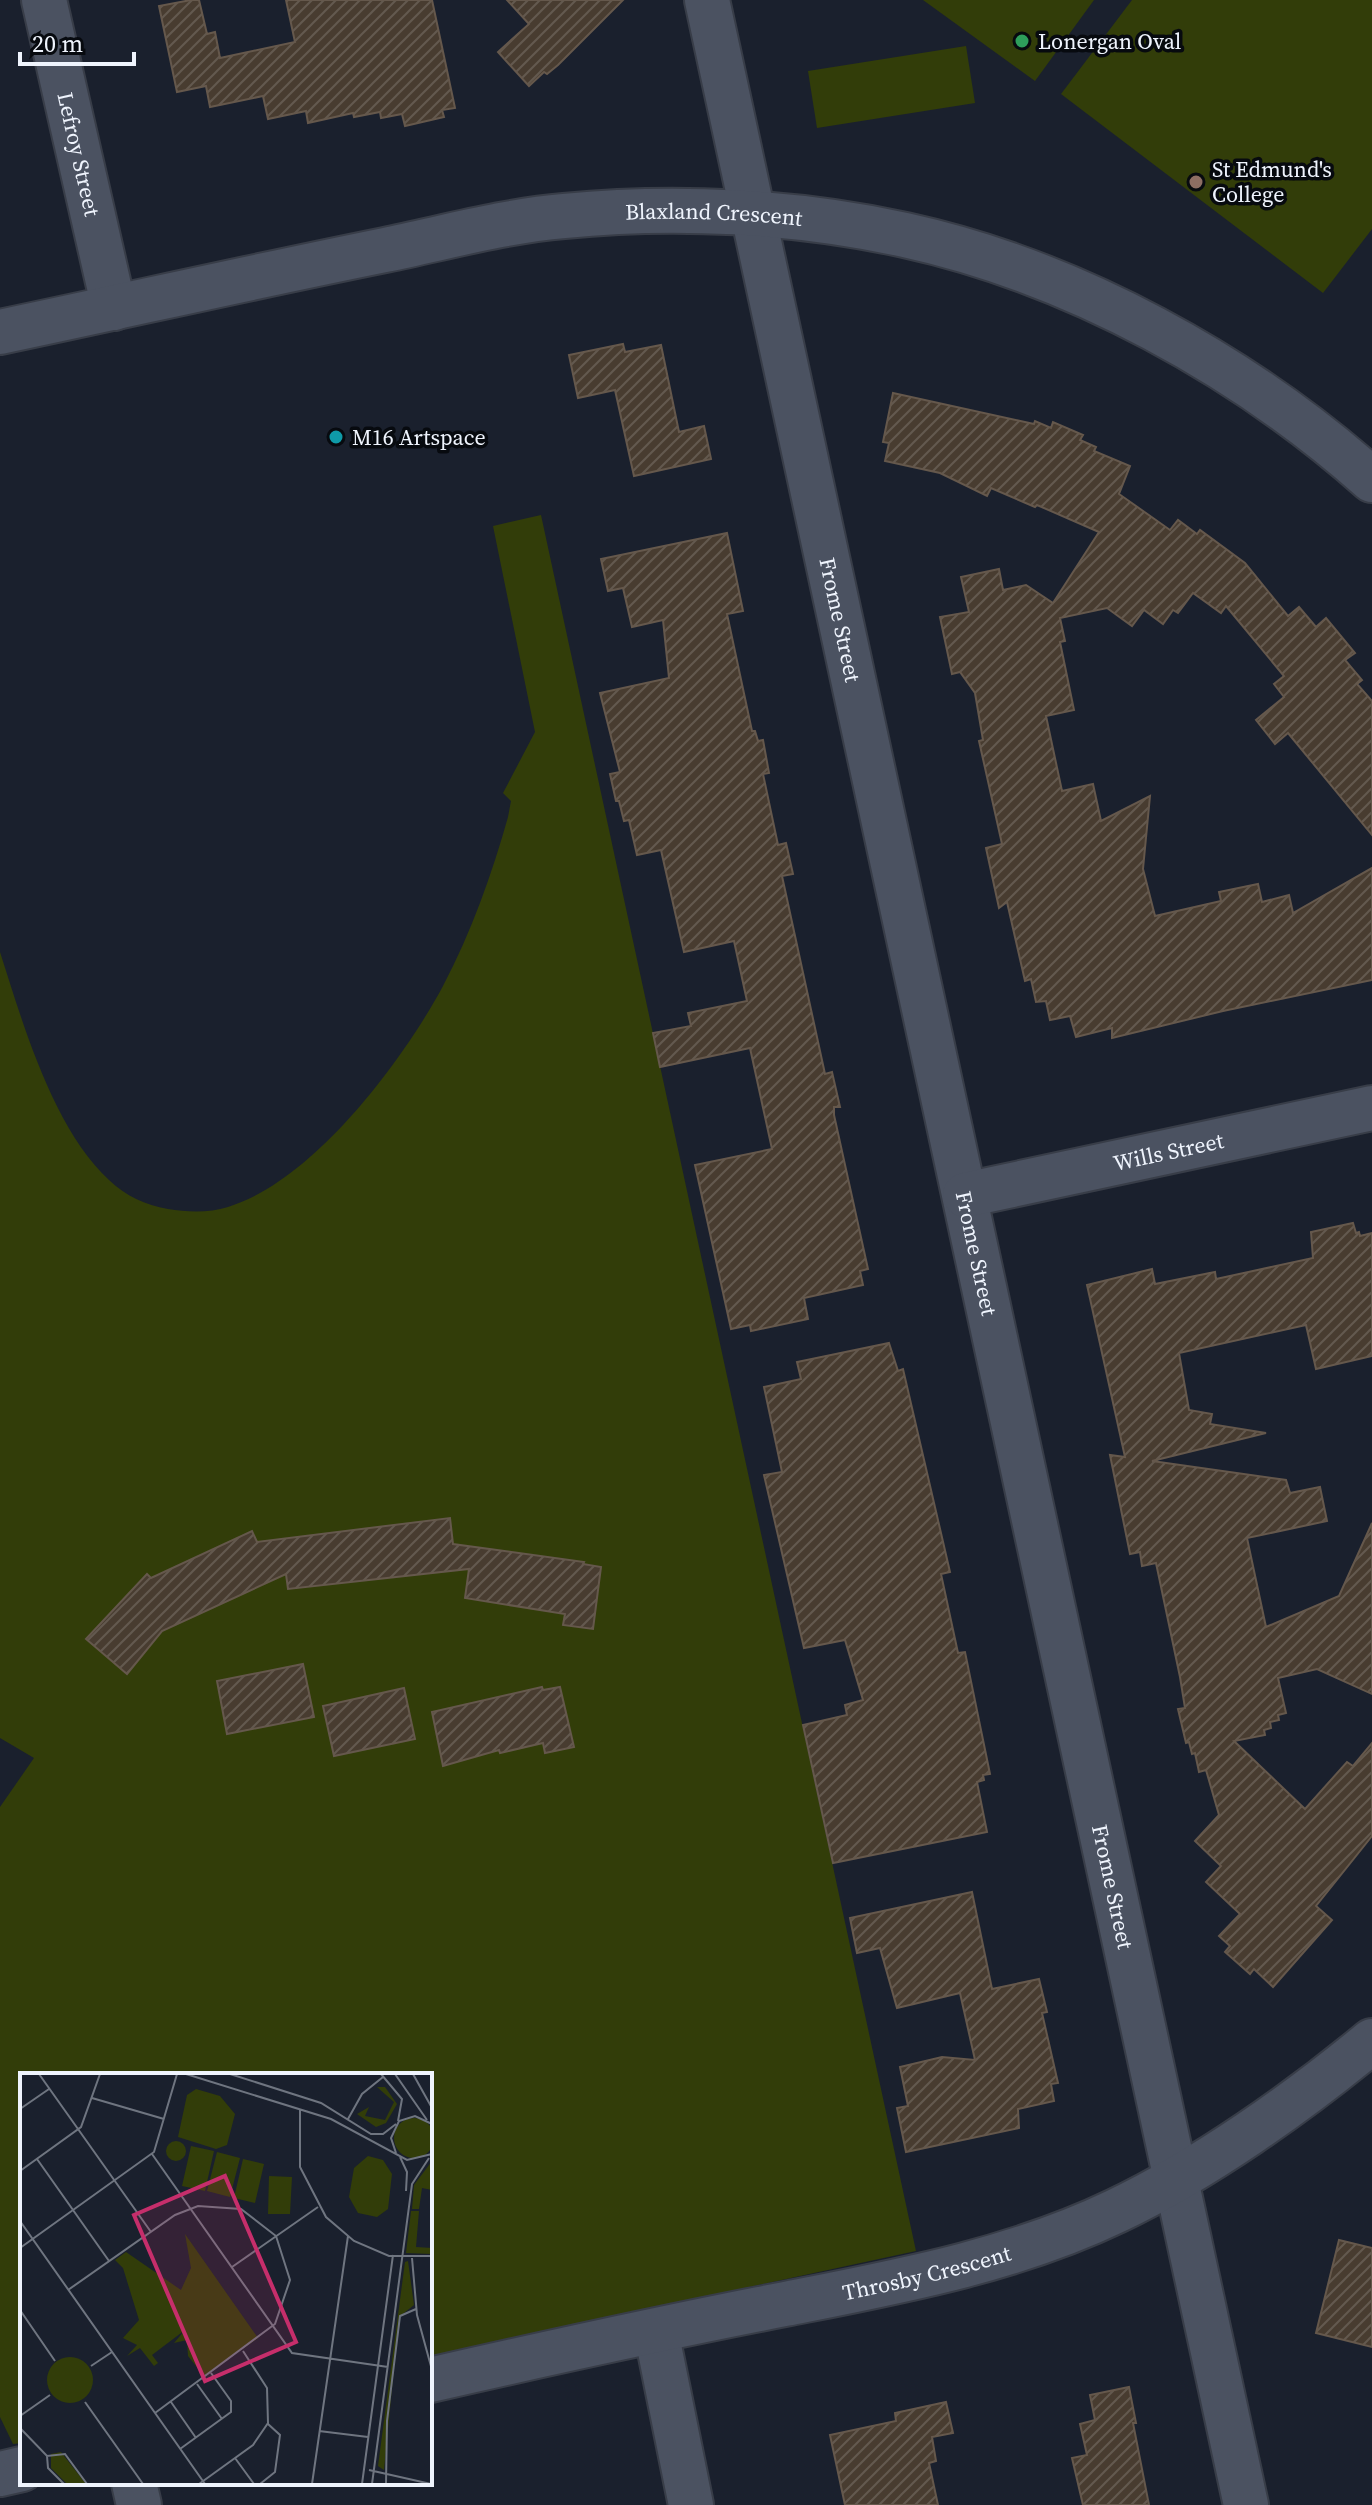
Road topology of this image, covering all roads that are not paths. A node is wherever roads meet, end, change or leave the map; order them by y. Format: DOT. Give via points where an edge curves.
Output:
graph roads {
  1 [pos="44,0"];
  2 [pos="707,0"];
  3 [pos="755,215"];
  4 [pos="114,308"];
  5 [pos="0,332"];
  6 [pos="1372,480"];
  7 [pos="1372,1108"];
  8 [pos="965,1195"];
  9 [pos="1372,2041"];
  10 [pos="1175,2179"];
  11 [pos="656,2331"];
  12 [pos="432,2380"];
  13 [pos="20,2469"];
  14 [pos="0,2474"];
  15 [pos="134,2485"];
  16 [pos="139,2505"];
  17 [pos="691,2505"];
  18 [pos="1246,2505"];
  1 -- 4 [label="street, Lefroy Street"];
  2 -- 3 [label="street, Frome Street"];
  3 -- 4 [label="street, Blaxland Crescent" via="670,210 559,216"];
  3 -- 6 [label="street, Blaxland Crescent" via="904,235 1058,284 1227,372"];
  3 -- 8 [label="street, Frome Street"];
  4 -- 5 [label="street, Blaxland Crescent"];
  7 -- 8 [label="street, Wills Street"];
  8 -- 10 [label="street, Frome Street"];
  9 -- 10 [label="street, Throsby Crescent"];
  10 -- 11 [label="street, Throsby Crescent" via="1089,2223 956,2267"];
  10 -- 18 [label="street, Frome Street"];
  11 -- 12 [label="street, Throsby Crescent"];
  11 -- 17 [label="street"];
  13 -- 14 [label="street"];
  15 -- 16 [label="street"];
}
